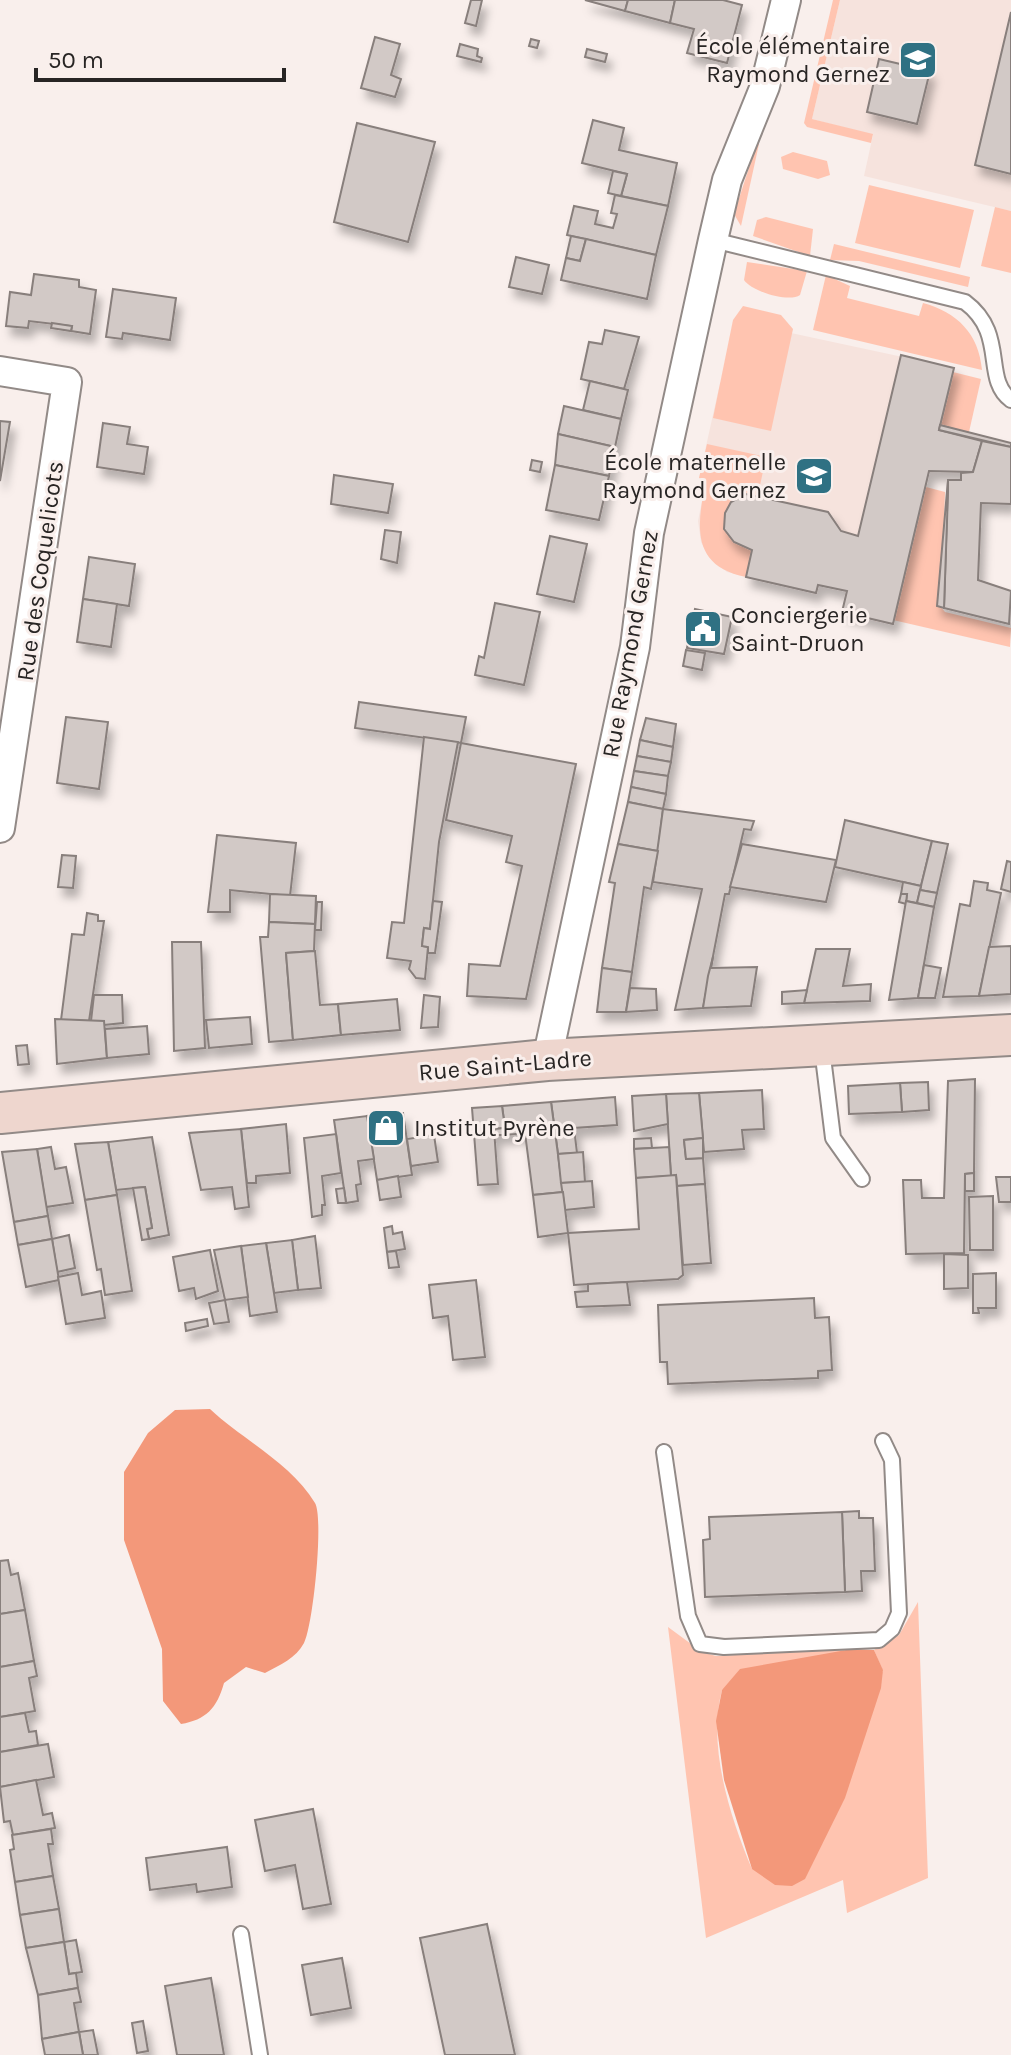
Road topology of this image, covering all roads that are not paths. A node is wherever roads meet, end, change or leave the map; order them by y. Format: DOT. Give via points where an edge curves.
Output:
graph roads {
  1 [pos="786,0"];
  2 [pos="713,240"];
  3 [pos="0,371"];
  4 [pos="1011,400"];
  5 [pos="0,828"];
  6 [pos="1011,1035"];
  7 [pos="822,1045"];
  8 [pos="547,1060"];
  9 [pos="0,1113"];
  10 [pos="862,1179"];
  11 [pos="883,1441"];
  12 [pos="664,1452"];
  13 [pos="241,1934"];
  14 [pos="260,2055"];
  1 -- 2 [label="street, Rue Raymond Gernez" via="765,86 727,180"];
  2 -- 4 [label="lane" via="965,302 986,324 996,354 998,386"];
  2 -- 8 [label="street, Rue Raymond Gernez" via="649,533 635,647"];
  3 -- 5 [label="street, Rue des Coquelicots" via="67,382"];
  6 -- 7 [label="street, Rue Saint-Ladre"];
  7 -- 8 [label="street, Rue Saint-Ladre"];
  7 -- 10 [label="lane" via="833,1138"];
  8 -- 9 [label="street, Rue Saint-Ladre"];
  11 -- 12 [label="lane" via="892,1460 899,1613 879,1640 700,1644 688,1616"];
  13 -- 14 [label="lane"];
}
